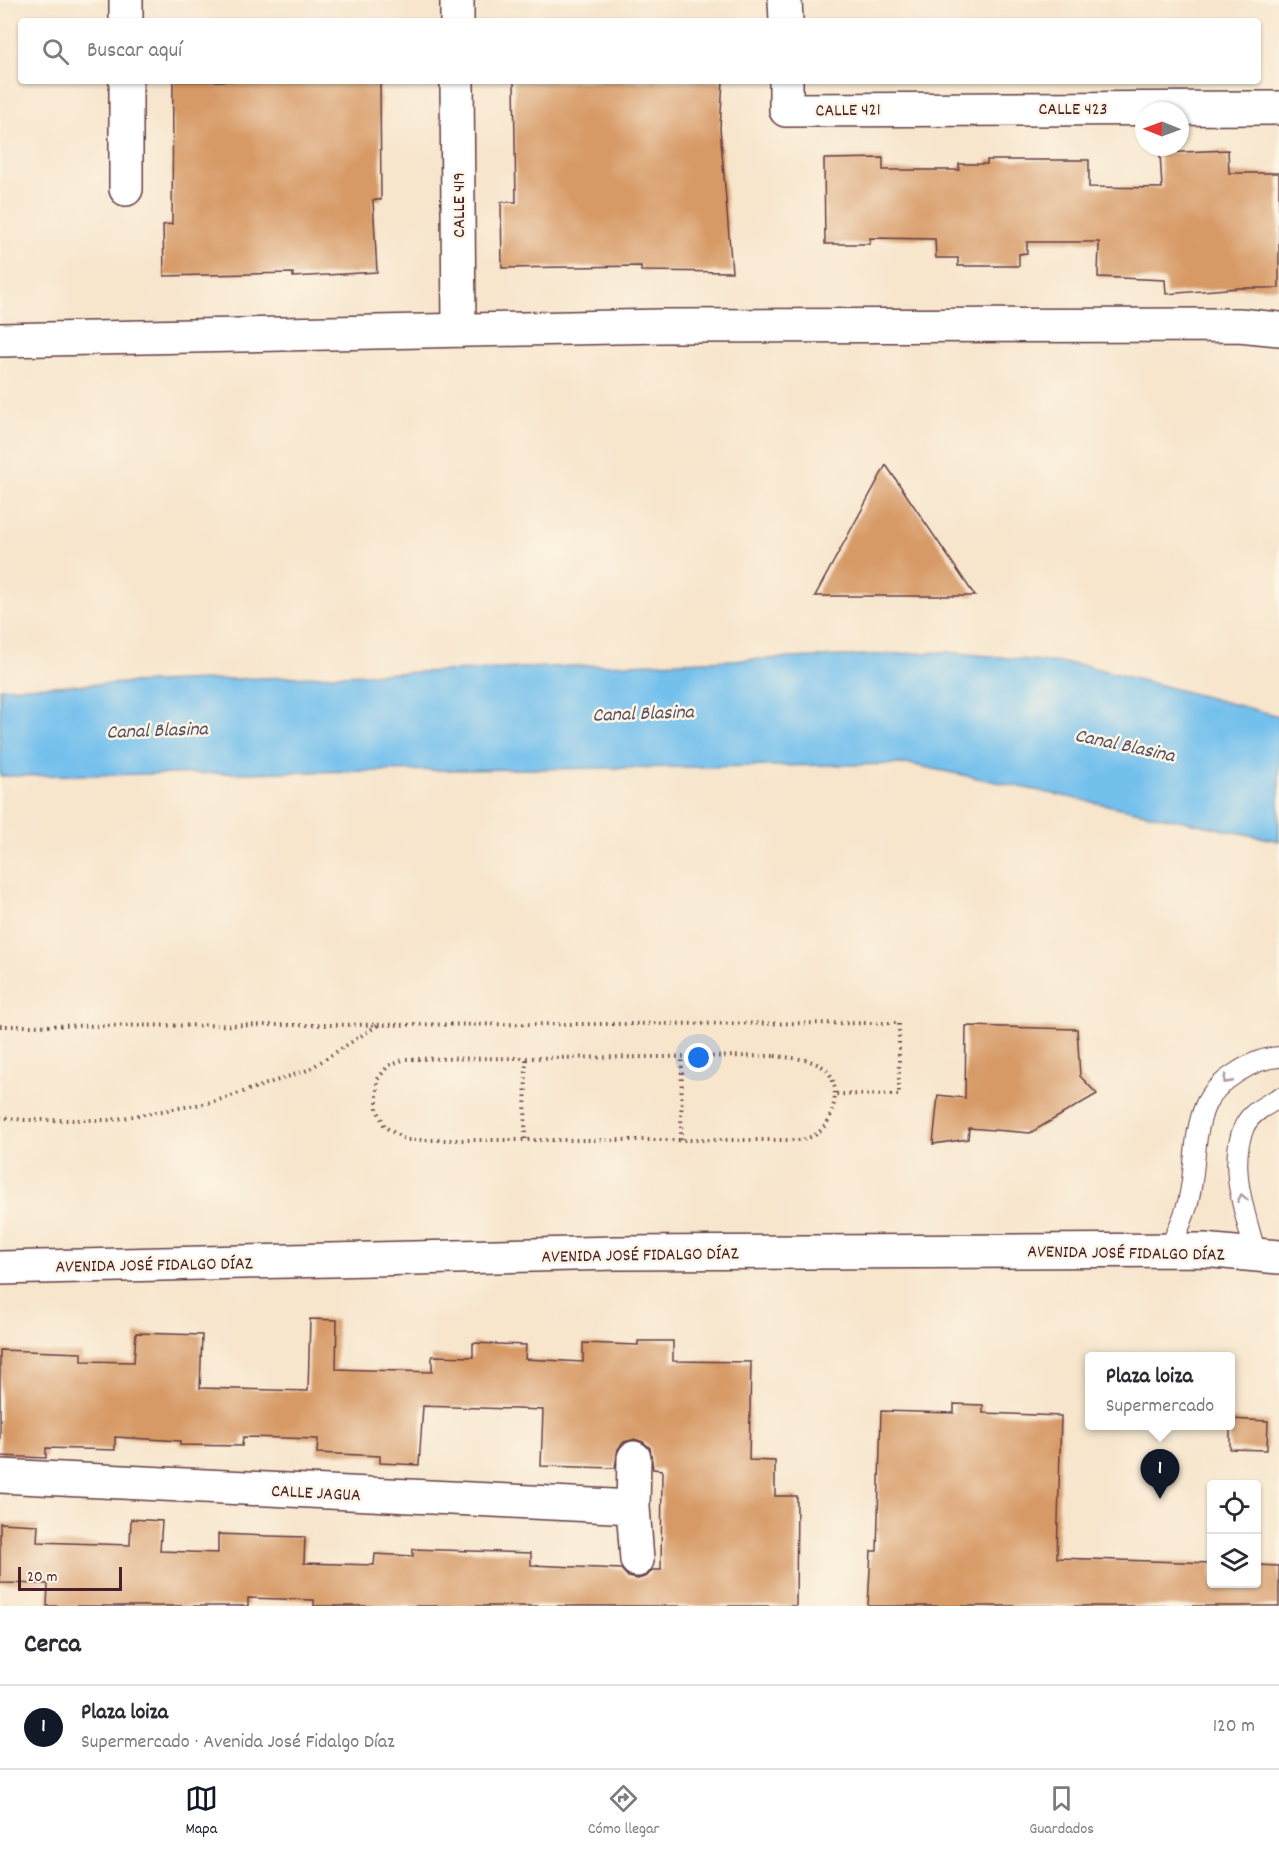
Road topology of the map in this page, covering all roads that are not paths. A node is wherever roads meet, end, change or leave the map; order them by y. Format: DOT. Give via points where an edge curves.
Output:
graph roads {
  1 [pos="126,0"];
  2 [pos="457,0"];
  3 [pos="785,0"];
  4 [pos="126,18"];
  5 [pos="457,18"];
  6 [pos="786,18"];
  7 [pos="126,84"];
  8 [pos="457,84"];
  9 [pos="786,84"];
  10 [pos="939,108"];
  11 [pos="1279,108"];
  12 [pos="126,189"];
  13 [pos="1279,329"];
  14 [pos="459,330"];
  15 [pos="0,340"];
  16 [pos="1279,1057"];
  17 [pos="1279,1098"];
  18 [pos="1169,1250"];
  19 [pos="1268,1256"];
  20 [pos="0,1268"];
  21 [pos="634,1458"];
  22 [pos="0,1476"];
  23 [pos="633,1507"];
  24 [pos="637,1560"];
  1 -- 4 [label="street"];
  2 -- 5 [label="street"];
  3 -- 6 [label="street"];
  7 -- 12 [label="street"];
  8 -- 14 [label="street, CALLE 419"];
  9 -- 10 [label="street, CALLE 421" via="786,110"];
  10 -- 11 [label="street, CALLE 423"];
  13 -- 14 [label="street" via="1216,325"];
  14 -- 15 [label="street"];
  16 -- 18 [label="lane, one-way" via="1268,1057 1234,1073 1205,1105 1189,1199"];
  19 -- 17 [label="lane, one-way" via="1242,1198 1237,1160 1244,1126 1260,1108"];
  18 -- 19 [label="street, AVENIDA JOSÉ FIDALGO DÍAZ"];
  18 -- 20 [label="street, AVENIDA JOSÉ FIDALGO DÍAZ" via="617,1253"];
  21 -- 23 [label="street"];
  22 -- 23 [label="street, CALLE JAGUA"];
  23 -- 24 [label="street"];
}
